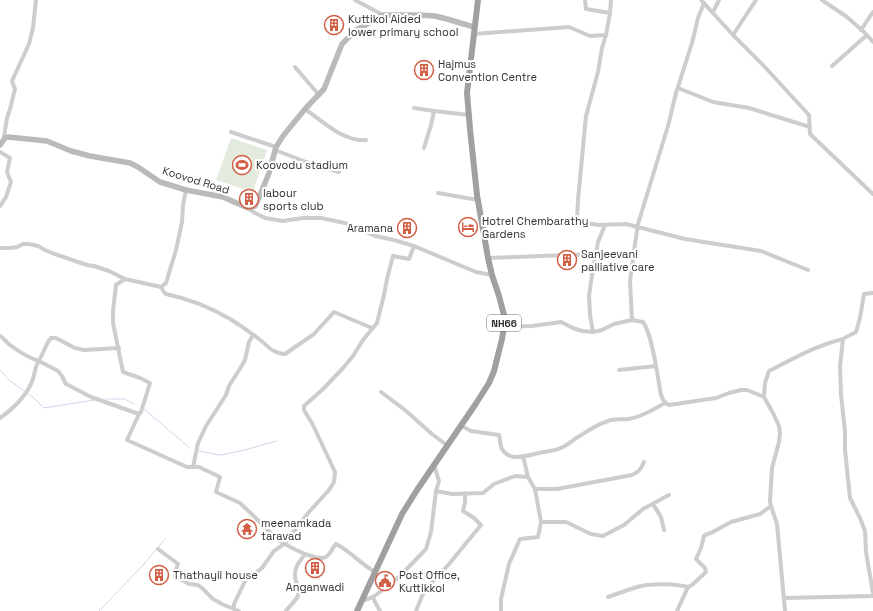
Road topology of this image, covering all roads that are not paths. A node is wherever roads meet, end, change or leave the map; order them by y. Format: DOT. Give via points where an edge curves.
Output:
graph roads {
  1 [pos="36,0"];
  2 [pos="355,0"];
  3 [pos="478,0"];
  4 [pos="585,0"];
  5 [pos="611,0"];
  6 [pos="719,0"];
  7 [pos="756,0"];
  8 [pos="823,0"];
  9 [pos="702,2"];
  10 [pos="713,12"];
  11 [pos="873,12"];
  12 [pos="610,14"];
  13 [pos="383,15"];
  14 [pos="474,30"];
  15 [pos="861,30"];
  16 [pos="606,35"];
  17 [pos="733,35"];
  18 [pos="867,35"];
  19 [pos="873,42"];
  20 [pos="832,66"];
  21 [pos="295,67"];
  22 [pos="678,88"];
  23 [pos="319,95"];
  24 [pos="414,108"];
  25 [pos="305,109"];
  26 [pos="434,111"];
  27 [pos="469,115"];
  28 [pos="810,127"];
  29 [pos="231,132"];
  30 [pos="6,138"];
  31 [pos="366,140"];
  32 [pos="0,145"];
  33 [pos="275,148"];
  34 [pos="424,148"];
  35 [pos="0,152"];
  36 [pos="339,172"];
  37 [pos="186,190"];
  38 [pos="438,193"];
  39 [pos="873,194"];
  40 [pos="478,200"];
  41 [pos="0,206"];
  42 [pos="248,208"];
  43 [pos="605,224"];
  44 [pos="638,226"];
  45 [pos="414,246"];
  46 [pos="0,248"];
  47 [pos="596,254"];
  48 [pos="488,258"];
  49 [pos="808,270"];
  50 [pos="492,275"];
  51 [pos="125,279"];
  52 [pos="161,287"];
  53 [pos="873,293"];
  54 [pos="632,320"];
  55 [pos="504,327"];
  56 [pos="372,328"];
  57 [pos="593,332"];
  58 [pos="253,335"];
  59 [pos="0,336"];
  60 [pos="843,339"];
  61 [pos="118,348"];
  62 [pos="39,361"];
  63 [pos="656,366"];
  64 [pos="619,370"];
  65 [pos="381,392"];
  66 [pos="764,397"];
  67 [pos="665,403"];
  68 [pos="139,414"];
  69 [pos="0,418"];
  70 [pos="460,425"];
  71 [pos="448,446"];
  72 [pos="523,456"];
  73 [pos="644,462"];
  74 [pos="434,466"];
  75 [pos="193,467"];
  76 [pos="528,477"];
  77 [pos="535,489"];
  78 [pos="436,491"];
  79 [pos="465,493"];
  80 [pos="669,495"];
  81 [pos="653,504"];
  82 [pos="771,506"];
  83 [pos="541,522"];
  84 [pos="664,530"];
  85 [pos="284,544"];
  86 [pos="158,549"];
  87 [pos="305,554"];
  88 [pos="375,572"];
  89 [pos="688,588"];
  90 [pos="873,593"];
  91 [pos="873,596"];
  92 [pos="373,597"];
  93 [pos="608,597"];
  94 [pos="784,598"];
  95 [pos="361,601"];
  96 [pos="234,609"];
  97 [pos="239,611"];
  98 [pos="286,611"];
  99 [pos="355,611"];
  100 [pos="380,611"];
  101 [pos="416,611"];
  102 [pos="501,611"];
  103 [pos="677,611"];
  104 [pos="785,611"];
  1 -- 30 [label="street" via="29,44 12,81 15,89 7,118 4,137"];
  2 -- 13 [label="street"];
  3 -- 14 [label="highway, NH66"];
  4 -- 12 [label="street" via="586,9"];
  5 -- 12 [label="street"];
  6 -- 10 [label="street"];
  7 -- 17 [label="street"];
  8 -- 15 [label="street"];
  9 -- 10 [label="street"];
  9 -- 22 [label="street"];
  10 -- 17 [label="street"];
  11 -- 15 [label="street"];
  12 -- 16 [label="street"];
  13 -- 14 [label="main road" via="435,16"];
  13 -- 23 [label="main road" via="355,31 342,44 324,89"];
  14 -- 16 [label="street" via="569,27 590,36"];
  14 -- 27 [label="highway, NH66" via="467,93"];
  15 -- 18 [label="street"];
  16 -- 43 [label="street" via="586,116 577,218 578,222"];
  17 -- 28 [label="street" via="809,115"];
  18 -- 19 [label="street"];
  18 -- 20 [label="street"];
  21 -- 23 [label="street"];
  22 -- 28 [label="street" via="713,102 749,108"];
  22 -- 44 [label="street"];
  23 -- 25 [label="main road"];
  24 -- 26 [label="street"];
  25 -- 31 [label="street" via="336,132 358,141"];
  25 -- 33 [label="main road"];
  26 -- 27 [label="street"];
  26 -- 34 [label="street"];
  27 -- 40 [label="highway, NH66"];
  28 -- 39 [label="street" via="810,134"];
  29 -- 33 [label="street"];
  30 -- 32 [label="main road"];
  30 -- 37 [label="main road, Koovod Road" via="47,141 71,151 130,163 160,182"];
  33 -- 36 [label="street" via="306,162"];
  33 -- 42 [label="main road" via="269,173 258,200 255,206"];
  35 -- 41 [label="street" via="10,158 7,172 11,182"];
  37 -- 42 [label="main road, Koovod Road" via="223,197"];
  37 -- 52 [label="street" via="176,250 166,284"];
  38 -- 40 [label="street"];
  40 -- 48 [label="highway, NH66"];
  42 -- 45 [label="street" via="265,218 283,221 321,218 345,223 375,236"];
  43 -- 44 [label="street"];
  43 -- 47 [label="street"];
  44 -- 49 [label="street" via="685,239 761,251"];
  44 -- 54 [label="street" via="630,281"];
  45 -- 50 [label="street" via="476,272"];
  45 -- 56 [label="street" via="409,259 393,256 377,323"];
  46 -- 51 [label="street" via="23,244 38,246"];
  47 -- 48 [label="street"];
  47 -- 57 [label="street" via="590,296"];
  48 -- 50 [label="highway, NH66"];
  50 -- 55 [label="highway, NH66" via="501,302"];
  51 -- 52 [label="street"];
  51 -- 61 [label="street" via="116,286 112,311"];
  52 -- 58 [label="street" via="166,294 198,303 232,320"];
  53 -- 60 [label="street" via="864,294 856,332"];
  54 -- 57 [label="street"];
  54 -- 63 [label="street" via="643,322 647,327"];
  55 -- 57 [label="street" via="561,322 582,331"];
  55 -- 70 [label="highway, NH66" via="494,371 482,394"];
  56 -- 58 [label="street" via="334,312 314,334 285,354 272,350"];
  56 -- 85 [label="street" via="343,368 304,406 335,472 334,482"];
  58 -- 75 [label="street" via="245,360 198,443"];
  59 -- 62 [label="street" via="14,348"];
  60 -- 66 [label="street" via="810,350 769,371"];
  60 -- 90 [label="street" via="840,366 841,394 850,498 865,531"];
  61 -- 62 [label="street" via="84,350 51,338"];
  61 -- 68 [label="street" via="124,372 150,383"];
  62 -- 68 [label="street" via="58,371 66,384 91,397"];
  62 -- 69 [label="street" via="33,379 21,399"];
  63 -- 64 [label="street"];
  63 -- 67 [label="street"];
  65 -- 71 [label="street"];
  66 -- 67 [label="street" via="748,390 741,390 716,398 669,405"];
  66 -- 82 [label="street" via="780,433 772,468"];
  67 -- 72 [label="street" via="636,417 609,420 564,447"];
  68 -- 75 [label="street" via="127,440 187,467"];
  70 -- 71 [label="highway, NH66"];
  70 -- 72 [label="street" via="471,431 499,434 502,449 506,453"];
  71 -- 74 [label="highway, NH66"];
  72 -- 76 [label="street"];
  73 -- 77 [label="street" via="638,473 632,475 557,489"];
  74 -- 78 [label="street" via="439,481"];
  74 -- 88 [label="highway, NH66" via="402,514"];
  75 -- 85 [label="street" via="199,467 220,477 216,492 240,503"];
  76 -- 77 [label="street"];
  76 -- 79 [label="street" via="515,476 494,484 483,493"];
  77 -- 83 [label="street"];
  78 -- 79 [label="street"];
  78 -- 92 [label="street" via="431,532 426,549 400,576"];
  79 -- 101 [label="street" via="463,512 482,525 426,589"];
  80 -- 81 [label="street"];
  81 -- 83 [label="street" via="624,525 603,536 591,534 566,522"];
  81 -- 84 [label="street" via="661,517"];
  82 -- 89 [label="street" via="760,514 731,522 704,536 696,559 708,572"];
  82 -- 94 [label="street" via="777,524"];
  83 -- 102 [label="street" via="538,537 520,539 509,564 501,599"];
  85 -- 87 [label="street"];
  85 -- 96 [label="street" via="274,551 262,568 244,581"];
  86 -- 96 [label="street" via="178,564 175,576 189,584 198,585 213,599"];
  87 -- 88 [label="street" via="323,558 336,544"];
  87 -- 98 [label="street" via="294,575 298,596"];
  88 -- 95 [label="highway, NH66"];
  89 -- 93 [label="street" via="680,585 643,585"];
  89 -- 103 [label="street"];
  91 -- 94 [label="street"];
  92 -- 95 [label="street"];
  92 -- 100 [label="street"];
  94 -- 104 [label="street"];
  95 -- 99 [label="highway, NH66"];
  96 -- 97 [label="street"];
}
